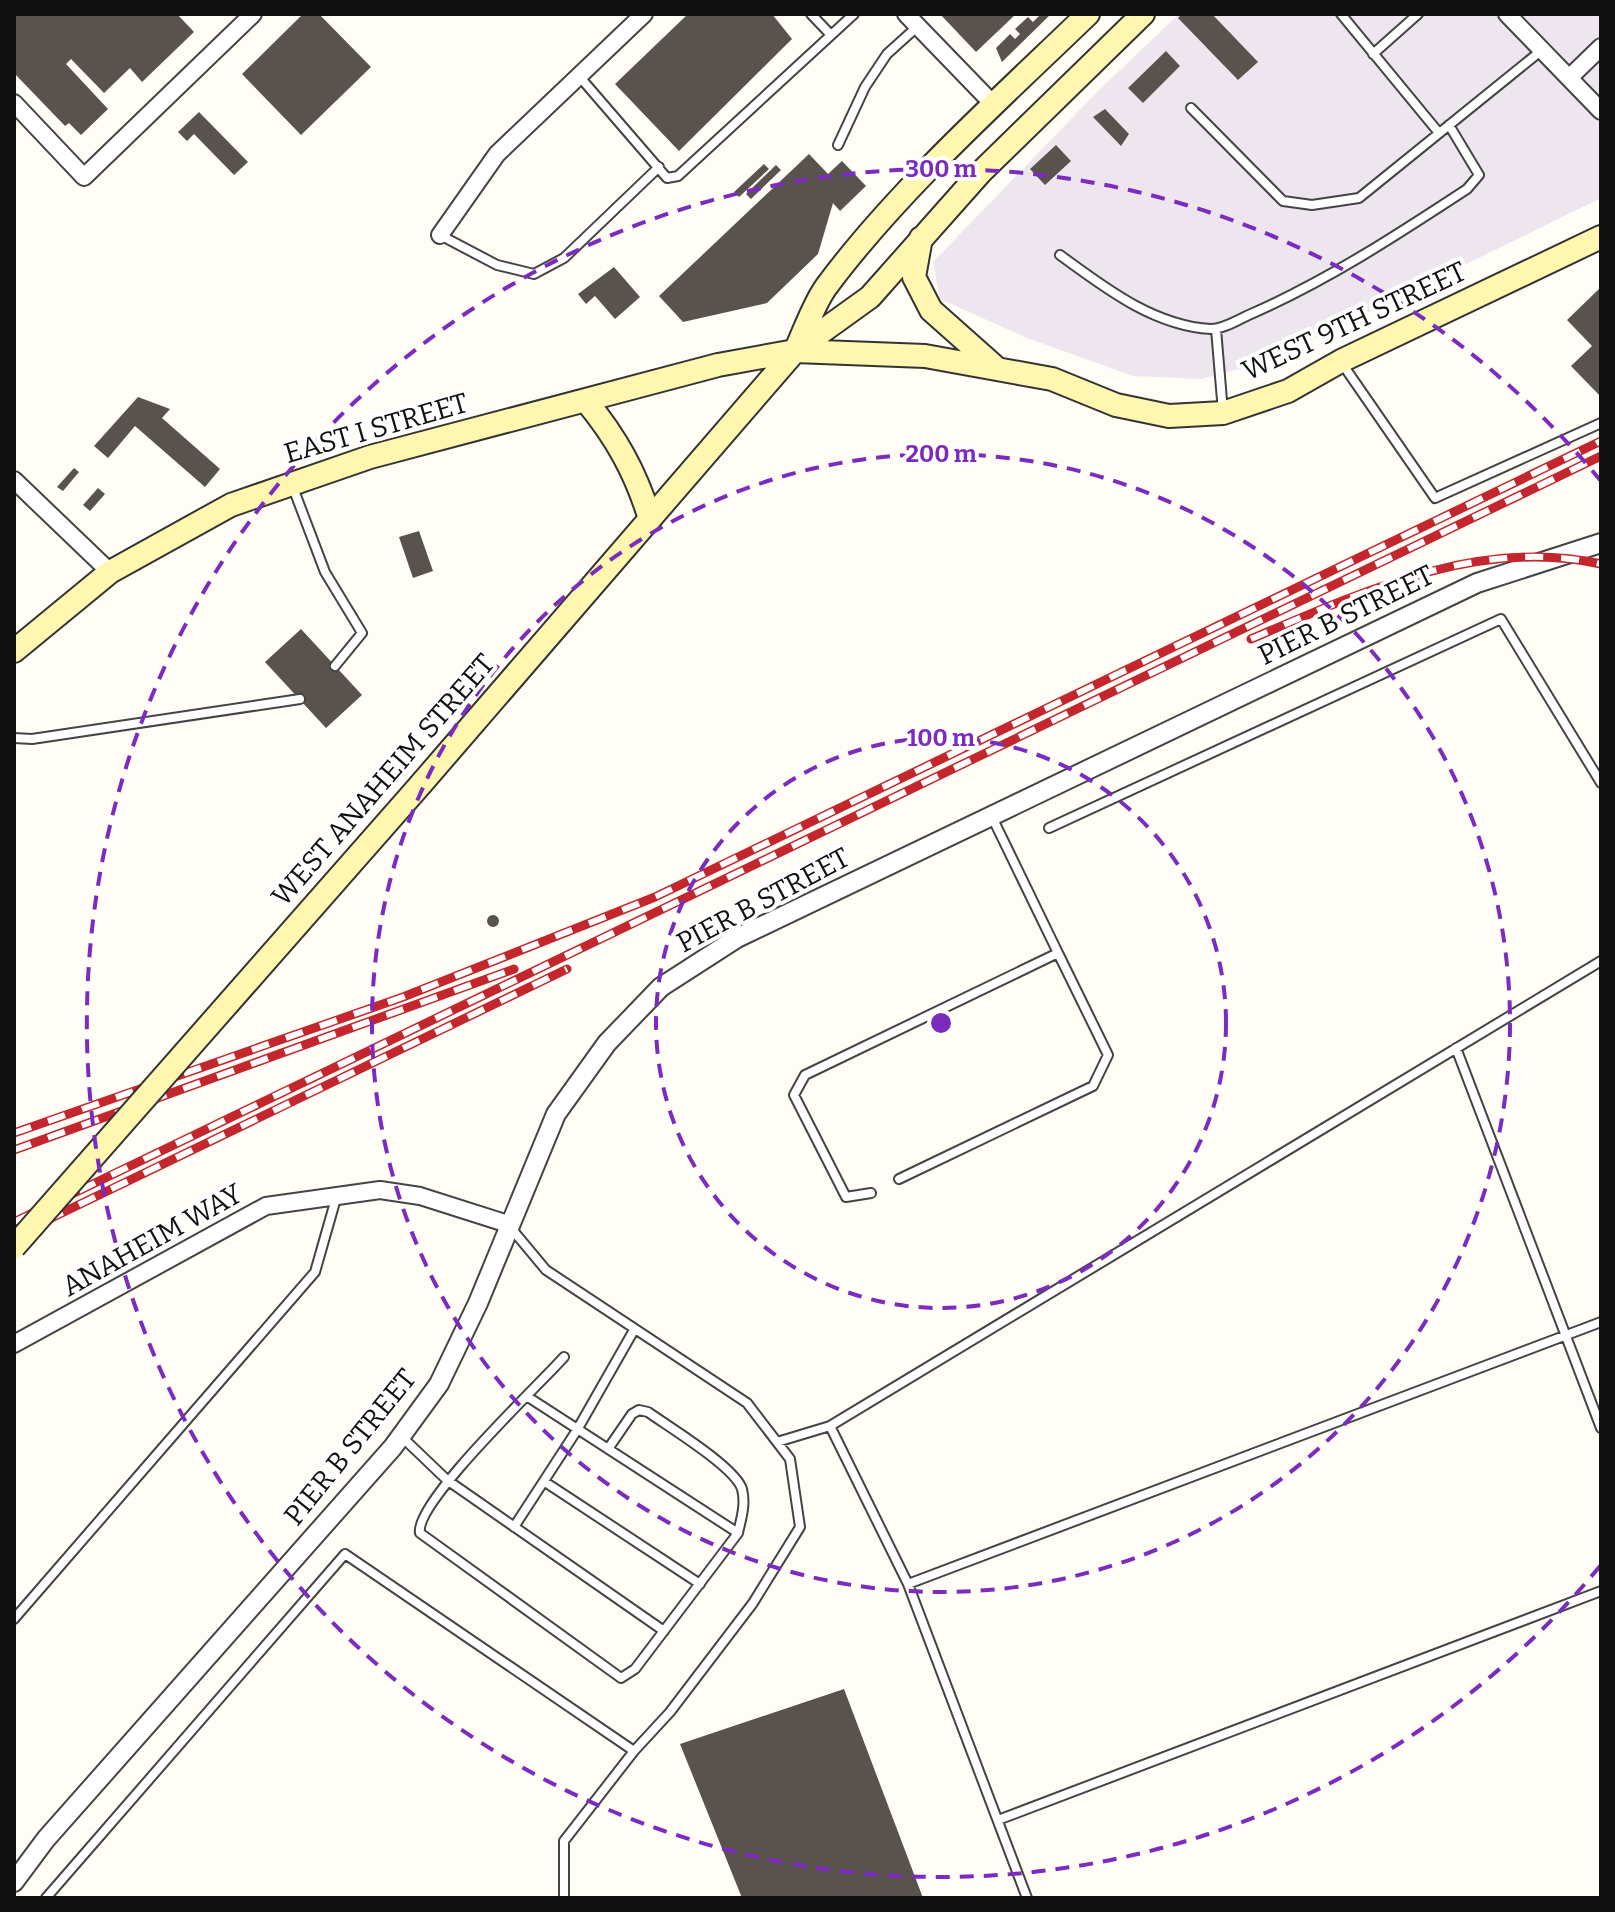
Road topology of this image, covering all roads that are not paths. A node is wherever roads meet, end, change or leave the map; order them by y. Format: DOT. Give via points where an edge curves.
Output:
graph roads {
  1 [pos="253,14"];
  2 [pos="644,14"];
  3 [pos="811,14"];
  4 [pos="854,14"];
  5 [pos="1088,14"];
  6 [pos="1143,14"];
  7 [pos="1341,14"];
  8 [pos="1418,14"];
  9 [pos="1519,18"];
  10 [pos="912,20"];
  11 [pos="831,35"];
  12 [pos="1601,47"];
  13 [pos="1542,50"];
  14 [pos="1373,54"];
  15 [pos="579,76"];
  16 [pos="1569,78"];
  17 [pos="14,103"];
  18 [pos="994,105"];
  19 [pos="1191,108"];
  20 [pos="1601,111"];
  21 [pos="1449,125"];
  22 [pos="1439,133"];
  23 [pos="838,145"];
  24 [pos="659,167"];
  25 [pos="440,235"];
  26 [pos="1601,237"];
  27 [pos="921,238"];
  28 [pos="1060,255"];
  29 [pos="1216,329"];
  30 [pos="795,351"];
  31 [pos="1341,361"];
  32 [pos="998,369"];
  33 [pos="586,401"];
  34 [pos="1223,413"];
  35 [pos="1601,423"];
  36 [pos="14,480"];
  37 [pos="292,483"];
  38 [pos="650,519"];
  39 [pos="1601,543"];
  40 [pos="110,572"];
  41 [pos="14,651"];
  42 [pos="335,666"];
  43 [pos="300,699"];
  44 [pos="14,738"];
  45 [pos="1601,783"];
  46 [pos="991,816"];
  47 [pos="1049,828"];
  48 [pos="1058,953"];
  49 [pos="1601,961"];
  50 [pos="1456,1048"];
  51 [pos="899,1179"];
  52 [pos="871,1193"];
  53 [pos="337,1195"];
  54 [pos="508,1224"];
  55 [pos="14,1247"];
  56 [pos="1601,1322"];
  57 [pos="634,1330"];
  58 [pos="1566,1336"];
  59 [pos="14,1344"];
  60 [pos="564,1357"];
  61 [pos="528,1397"];
  62 [pos="830,1426"];
  63 [pos="1601,1428"];
  64 [pos="577,1430"];
  65 [pos="401,1436"];
  66 [pos="777,1442"];
  67 [pos="608,1449"];
  68 [pos="447,1480"];
  69 [pos="545,1482"];
  70 [pos="514,1527"];
  71 [pos="738,1533"];
  72 [pos="700,1584"];
  73 [pos="908,1584"];
  74 [pos="1601,1591"];
  75 [pos="14,1619"];
  76 [pos="664,1631"];
  77 [pos="634,1751"];
  78 [pos="998,1820"];
  79 [pos="14,1882"];
  80 [pos="46,1898"];
  81 [pos="564,1898"];
  82 [pos="1027,1898"];
  1 -- 17 [label="street" via="84,177"];
  2 -- 15 [label="street"];
  3 -- 11 [label="lane"];
  4 -- 11 [label="lane"];
  5 -- 18 [label="main road, WEST ANAHEIM STREET"];
  6 -- 27 [label="main road, WEST ANAHEIM STREET"];
  7 -- 14 [label="lane"];
  8 -- 14 [label="lane"];
  9 -- 13 [label="street"];
  10 -- 18 [label="street"];
  10 -- 23 [label="lane" via="865,87"];
  11 -- 24 [label="lane" via="678,176 667,178"];
  12 -- 16 [label="street"];
  13 -- 16 [label="street"];
  13 -- 21 [label="lane"];
  14 -- 22 [label="lane"];
  15 -- 24 [label="lane"];
  15 -- 25 [label="street" via="497,154"];
  16 -- 20 [label="street"];
  18 -- 30 [label="main road, WEST ANAHEIM STREET" via="825,288"];
  19 -- 22 [label="lane" via="1283,201 1312,205 1359,198"];
  21 -- 22 [label="lane"];
  21 -- 29 [label="lane" via="1479,175 1467,189 1364,257"];
  24 -- 25 [label="lane" via="564,258 534,274 497,265"];
  26 -- 31 [label="main road, WEST 9TH STREET"];
  27 -- 30 [label="main road, WEST ANAHEIM STREET" via="870,297"];
  27 -- 32 [label="main road" via="914,277 931,310"];
  28 -- 29 [label="lane" via="1117,296 1182,325"];
  29 -- 34 [label="lane"];
  30 -- 32 [label="main road, WEST 9TH STREET" via="925,356"];
  30 -- 33 [label="main road, EAST I STREET" via="718,365"];
  30 -- 38 [label="main road, WEST ANAHEIM STREET"];
  31 -- 34 [label="main road, WEST 9TH STREET" via="1288,391"];
  31 -- 35 [label="lane" via="1435,498"];
  32 -- 34 [label="main road, WEST 9TH STREET" via="1052,379 1116,405 1169,416"];
  33 -- 37 [label="main road, EAST I STREET" via="370,457"];
  33 -- 38 [label="main road" via="630,464"];
  36 -- 40 [label="street"];
  37 -- 40 [label="main road, EAST I STREET" via="231,505"];
  37 -- 42 [label="lane" via="325,572 362,633"];
  38 -- 55 [label="main road, WEST ANAHEIM STREET, bridge"];
  39 -- 46 [label="street, PIER B STREET" via="1477,583"];
  40 -- 41 [label="main road, EAST I STREET"];
  43 -- 44 [label="lane"];
  45 -- 47 [label="lane" via="1501,619"];
  46 -- 48 [label="lane"];
  46 -- 54 [label="street, PIER B STREET" via="737,938 661,987 607,1043 556,1114"];
  48 -- 51 [label="lane" via="1108,1055 1093,1086"];
  48 -- 52 [label="lane" via="805,1075 794,1095 846,1197"];
  49 -- 50 [label="lane"];
  50 -- 58 [label="lane"];
  50 -- 62 [label="lane"];
  53 -- 54 [label="street, ANAHEIM WAY" via="380,1190 420,1196"];
  53 -- 59 [label="street, ANAHEIM WAY" via="266,1206"];
  53 -- 75 [label="lane" via="315,1272"];
  54 -- 57 [label="lane" via="546,1270"];
  54 -- 65 [label="street, PIER B STREET" via="439,1384"];
  56 -- 58 [label="lane"];
  57 -- 64 [label="lane"];
  57 -- 66 [label="lane" via="747,1403"];
  58 -- 63 [label="lane"];
  58 -- 73 [label="lane"];
  60 -- 61 [label="lane"];
  61 -- 64 [label="lane"];
  61 -- 68 [label="lane"];
  62 -- 66 [label="lane"];
  62 -- 73 [label="lane"];
  64 -- 67 [label="lane"];
  64 -- 69 [label="lane"];
  65 -- 68 [label="lane"];
  65 -- 79 [label="street, PIER B STREET" via="46,1839"];
  66 -- 77 [label="lane" via="790,1459 800,1527 753,1603"];
  67 -- 71 [label="lane"];
  67 -- 71 [label="lane" via="632,1414 648,1412 741,1486 744,1508"];
  68 -- 70 [label="lane"];
  68 -- 76 [label="lane" via="421,1518 420,1533 614,1676 629,1675"];
  69 -- 70 [label="lane"];
  69 -- 72 [label="lane"];
  70 -- 76 [label="lane"];
  71 -- 72 [label="lane"];
  72 -- 76 [label="lane"];
  73 -- 78 [label="lane"];
  74 -- 78 [label="lane"];
  77 -- 80 [label="lane" via="345,1554"];
  77 -- 81 [label="lane" via="564,1841"];
  78 -- 82 [label="lane"];
}
